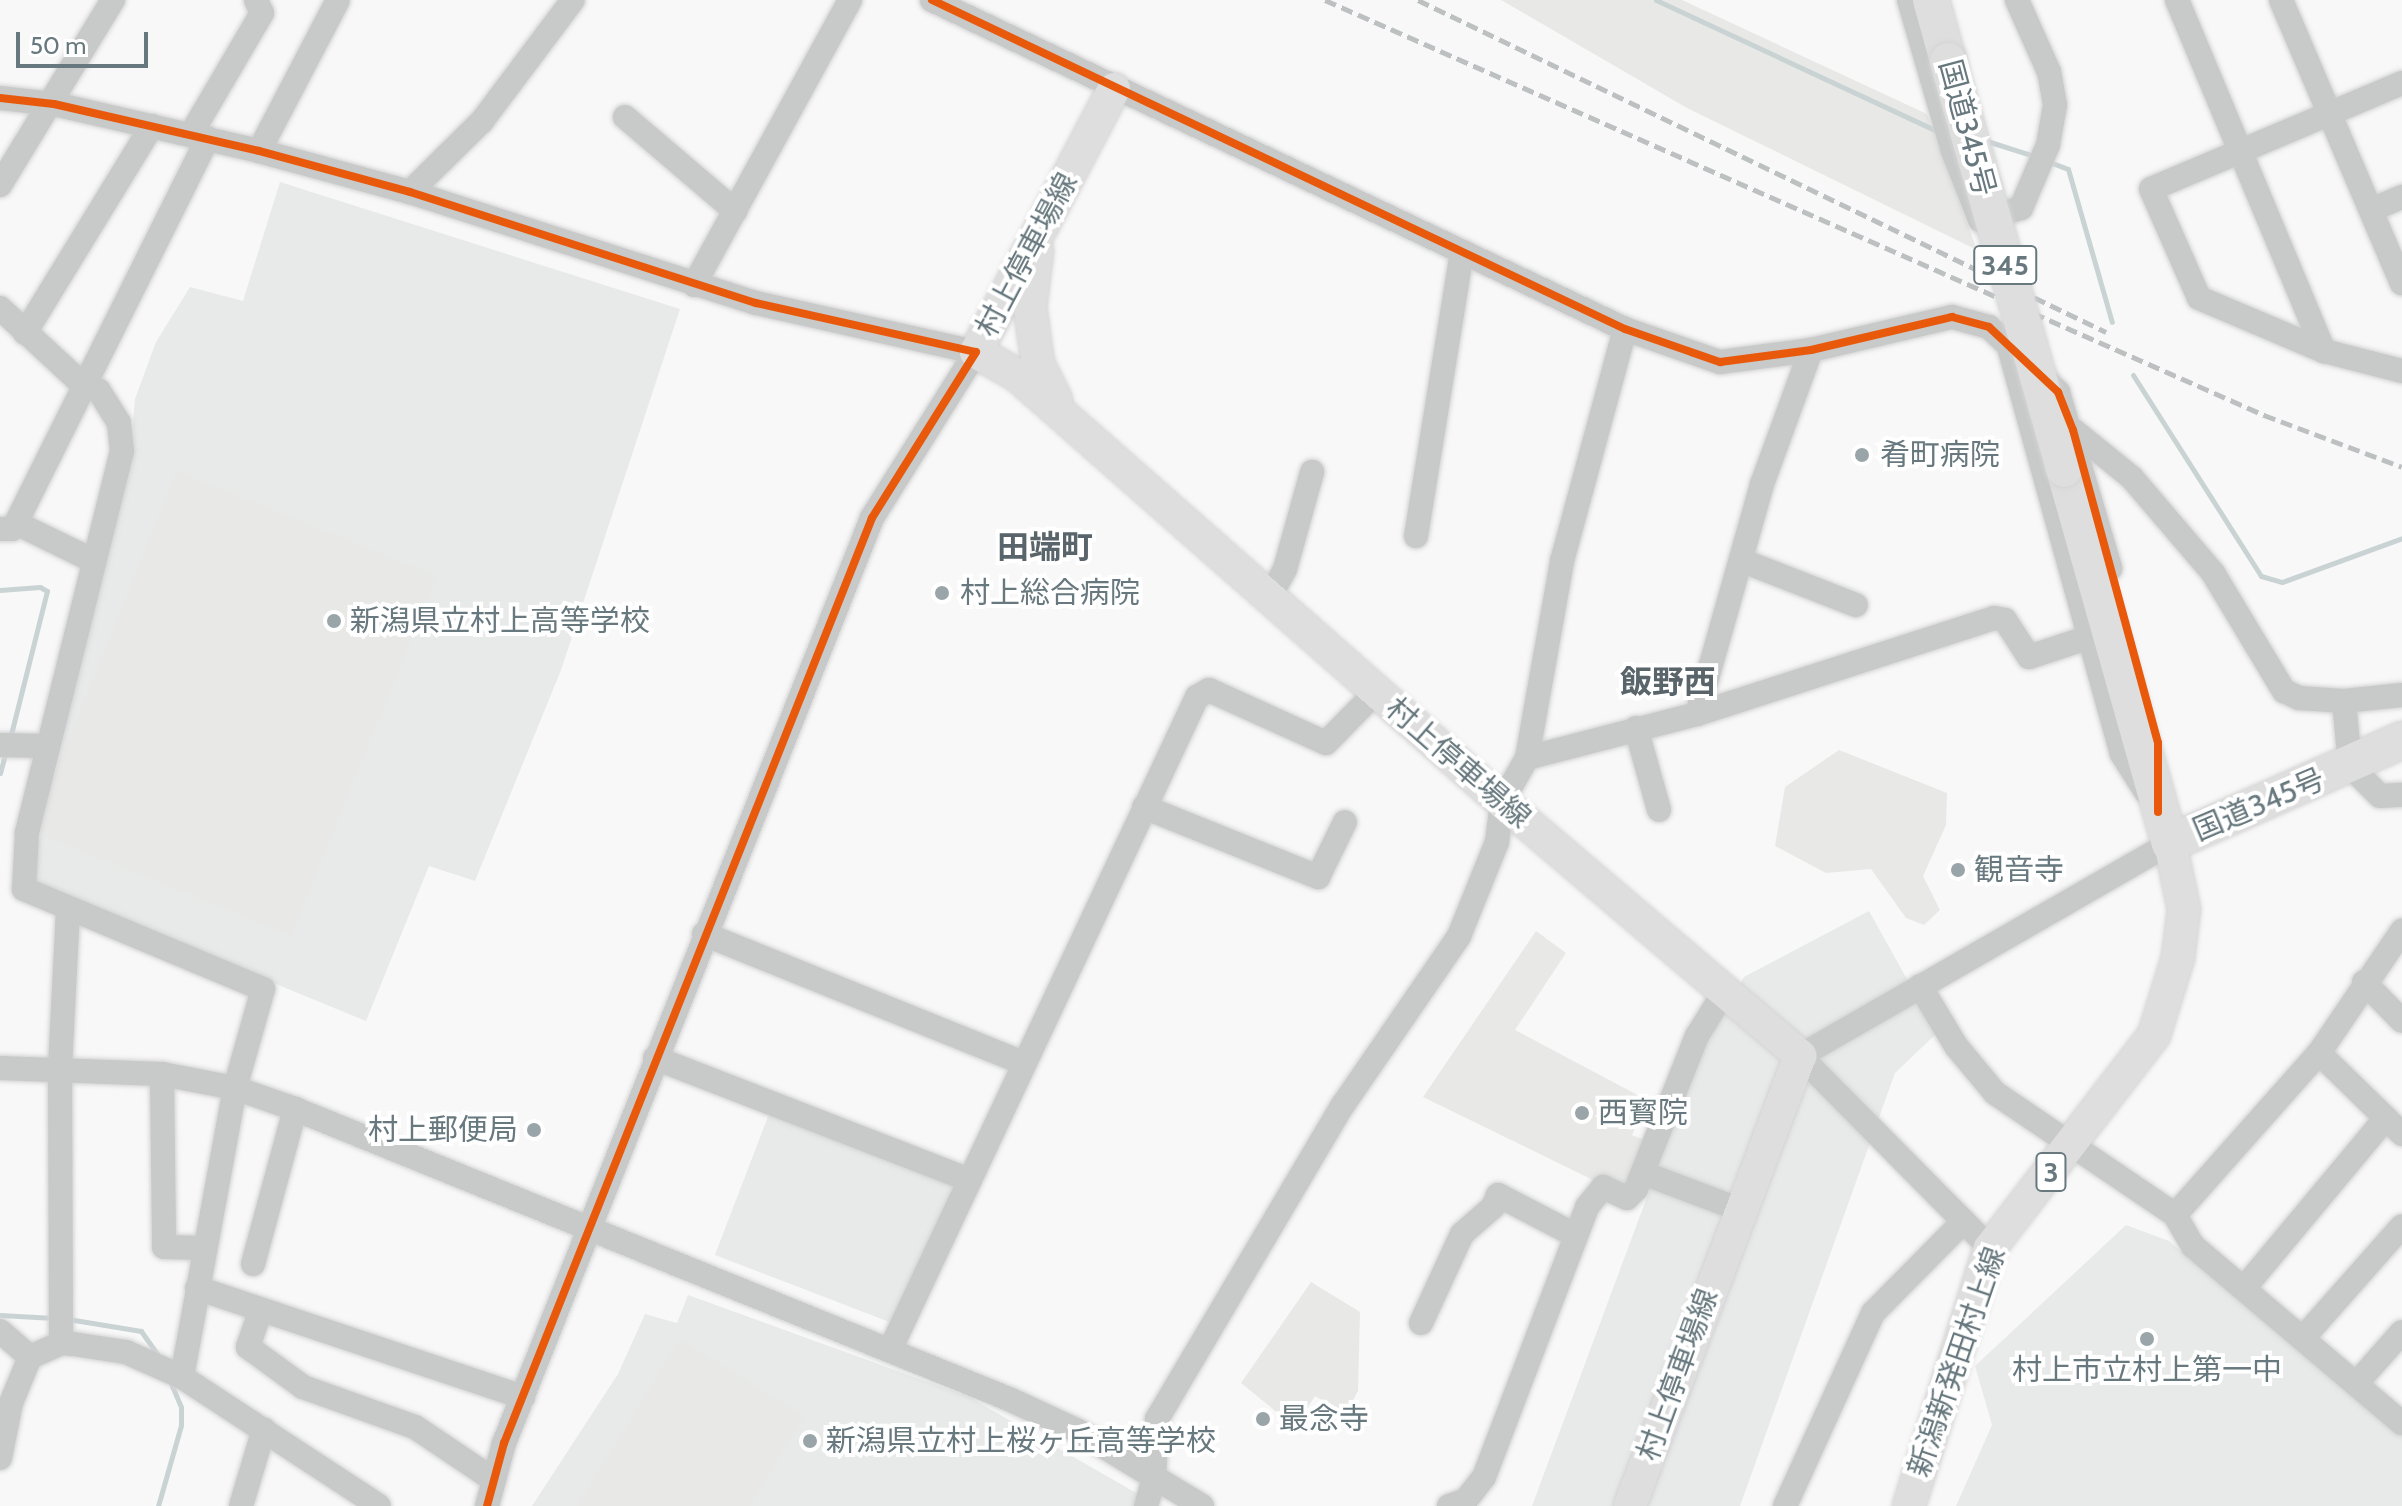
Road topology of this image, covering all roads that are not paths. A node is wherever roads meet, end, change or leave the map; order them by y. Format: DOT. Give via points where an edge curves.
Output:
graph roads {
  1 [pos="113,0"];
  2 [pos="256,0"];
  3 [pos="338,0"];
  4 [pos="573,0"];
  5 [pos="850,0"];
  6 [pos="932,0"];
  7 [pos="1909,0"];
  8 [pos="1931,0"];
  9 [pos="2019,0"];
  10 [pos="2177,0"];
  11 [pos="2286,1"];
  12 [pos="2402,83"];
  13 [pos="1114,89"];
  14 [pos="0,98"];
  15 [pos="54,104"];
  16 [pos="2329,114"];
  17 [pos="625,117"];
  18 [pos="152,126"];
  19 [pos="199,136"];
  20 [pos="259,151"];
  21 [pos="2241,151"];
  22 [pos="0,185"];
  23 [pos="410,192"];
  24 [pos="2402,197"];
  25 [pos="2371,210"];
  26 [pos="735,211"];
  27 [pos="1039,232"];
  28 [pos="1462,252"];
  29 [pos="2401,276"];
  30 [pos="694,285"];
  31 [pos="0,308"];
  32 [pos="1625,329"];
  33 [pos="25,333"];
  34 [pos="2008,345"];
  35 [pos="1811,350"];
  36 [pos="2324,351"];
  37 [pos="976,352"];
  38 [pos="2402,371"];
  39 [pos="82,384"];
  40 [pos="1066,418"];
  41 [pos="2073,430"];
  42 [pos="1312,472"];
  43 [pos="8,526"];
  44 [pos="1416,536"];
  45 [pos="94,561"];
  46 [pos="1743,561"];
  47 [pos="1269,598"];
  48 [pos="1856,605"];
  49 [pos="2090,637"];
  50 [pos="1376,692"];
  51 [pos="2402,695"];
  52 [pos="2344,701"];
  53 [pos="1697,714"];
  54 [pos="1636,728"];
  55 [pos="2402,740"];
  56 [pos="0,745"];
  57 [pos="48,746"];
  58 [pos="1527,758"];
  59 [pos="2350,766"];
  60 [pos="2402,795"];
  61 [pos="1502,802"];
  62 [pos="1144,807"];
  63 [pos="1659,810"];
  64 [pos="1345,822"];
  65 [pos="2164,827"];
  66 [pos="12,890"];
  67 [pos="68,908"];
  68 [pos="2402,931"];
  69 [pos="704,934"];
  70 [pos="2364,982"];
  71 [pos="1920,986"];
  72 [pos="1726,989"];
  73 [pos="2402,1021"];
  74 [pos="2319,1053"];
  75 [pos="1800,1056"];
  76 [pos="655,1058"];
  77 [pos="1021,1062"];
  78 [pos="0,1068"];
  79 [pos="60,1068"];
  80 [pos="162,1074"];
  81 [pos="235,1088"];
  82 [pos="295,1109"];
  83 [pos="2394,1126"];
  84 [pos="2070,1149"];
  85 [pos="1643,1173"];
  86 [pos="969,1180"];
  87 [pos="1741,1210"];
  88 [pos="2175,1215"];
  89 [pos="1964,1221"];
  90 [pos="589,1226"];
  91 [pos="2402,1226"];
  92 [pos="1573,1234"];
  93 [pos="205,1248"];
  94 [pos="1990,1248"];
  95 [pos="253,1264"];
  96 [pos="2245,1287"];
  97 [pos="197,1288"];
  98 [pos="260,1312"];
  99 [pos="1421,1323"];
  100 [pos="0,1331"];
  101 [pos="2402,1332"];
  102 [pos="2303,1338"];
  103 [pos="61,1343"];
  104 [pos="890,1350"];
  105 [pos="30,1357"];
  106 [pos="182,1377"];
  107 [pos="2356,1384"];
  108 [pos="523,1397"];
  109 [pos="6,1402"];
  110 [pos="2402,1423"];
  111 [pos="264,1429"];
  112 [pos="0,1458"];
  113 [pos="1154,1478"];
  114 [pos="494,1480"];
  115 [pos="241,1506"];
  116 [pos="379,1506"];
  117 [pos="487,1506"];
  118 [pos="1146,1506"];
  119 [pos="1202,1506"];
  120 [pos="1449,1506"];
  121 [pos="1630,1506"];
  122 [pos="1785,1506"];
  123 [pos="1909,1506"];
  1 -- 15 [label="street"];
  2 -- 19 [label="street" via="262,13"];
  3 -- 20 [label="street"];
  4 -- 23 [label="street" via="482,121"];
  5 -- 26 [label="street"];
  6 -- 13 [label="street"];
  7 -- 9 [label="street" via="1953,151 1980,220 2021,208 2048,145 2055,105 2049,72"];
  8 -- 65 [label="highway, 国道345号 / 345, bridge"];
  10 -- 21 [label="street"];
  11 -- 16 [label="street"];
  12 -- 16 [label="street"];
  13 -- 27 [label="main road, 村上停車場線"];
  13 -- 28 [label="street"];
  14 -- 15 [label="street"];
  15 -- 18 [label="street"];
  15 -- 22 [label="street"];
  16 -- 21 [label="street"];
  16 -- 25 [label="street"];
  17 -- 26 [label="street"];
  18 -- 19 [label="street"];
  18 -- 33 [label="street"];
  19 -- 20 [label="street"];
  19 -- 39 [label="street"];
  20 -- 23 [label="street"];
  21 -- 36 [label="street"];
  21 -- 36 [label="street" via="2151,189 2199,298"];
  23 -- 30 [label="street"];
  24 -- 25 [label="street"];
  25 -- 29 [label="street"];
  26 -- 30 [label="street"];
  27 -- 37 [label="main road, 村上停車場線"];
  27 -- 40 [label="main road" via="1030,307 1038,364"];
  28 -- 32 [label="street"];
  28 -- 44 [label="street"];
  30 -- 37 [label="street"];
  31 -- 33 [label="street"];
  32 -- 35 [label="street" via="1720,362"];
  32 -- 58 [label="street" via="1562,561"];
  33 -- 39 [label="street"];
  34 -- 35 [label="street" via="1989,327 1952,317"];
  34 -- 41 [label="street" via="2058,392"];
  34 -- 49 [label="street"];
  35 -- 46 [label="street" via="1762,484"];
  36 -- 38 [label="street"];
  37 -- 40 [label="main road, 村上停車場線" via="1017,375"];
  37 -- 69 [label="street" via="872,518"];
  39 -- 43 [label="street"];
  39 -- 45 [label="street" via="99,391 108,403 119,423 122,451"];
  40 -- 47 [label="main road, 村上停車場線"];
  41 -- 52 [label="street" via="2132,478 2213,573 2284,691 2299,698"];
  41 -- 65 [label="street" via="2158,743"];
  42 -- 47 [label="street" via="1285,569"];
  43 -- 45 [label="street"];
  45 -- 57 [label="street"];
  46 -- 48 [label="street"];
  46 -- 53 [label="street"];
  47 -- 50 [label="main road, 村上停車場線"];
  49 -- 53 [label="street" via="2029,657 2005,620 1994,618"];
  49 -- 65 [label="street" via="2122,754"];
  50 -- 61 [label="main road, 村上停車場線"];
  50 -- 62 [label="street" via="1326,743 1209,690 1197,697"];
  51 -- 52 [label="street"];
  52 -- 59 [label="street"];
  53 -- 54 [label="street"];
  54 -- 58 [label="street"];
  54 -- 63 [label="street"];
  55 -- 59 [label="highway, 国道345号"];
  56 -- 57 [label="street"];
  57 -- 66 [label="street"];
  58 -- 61 [label="street"];
  59 -- 60 [label="street" via="2380,796"];
  59 -- 65 [label="highway, 国道345号"];
  61 -- 72 [label="main road, 村上停車場線"];
  61 -- 113 [label="street" via="1497,842 1459,936 1343,1105 1157,1419"];
  62 -- 64 [label="street" via="1318,877"];
  62 -- 77 [label="street"];
  65 -- 71 [label="street"];
  65 -- 84 [label="main road, 新潟新発田村上線 / 3" via="2184,909 2178,958 2154,1035"];
  66 -- 67 [label="street"];
  67 -- 79 [label="street"];
  67 -- 81 [label="street" via="263,989"];
  68 -- 70 [label="street"];
  69 -- 76 [label="street"];
  69 -- 77 [label="street"];
  70 -- 73 [label="street"];
  70 -- 74 [label="street"];
  71 -- 75 [label="street"];
  71 -- 84 [label="street" via="1975,1073"];
  72 -- 75 [label="main road, 村上停車場線"];
  72 -- 85 [label="street" via="1697,1036"];
  74 -- 83 [label="street"];
  74 -- 88 [label="street"];
  75 -- 87 [label="main road, 村上停車場線"];
  75 -- 89 [label="street"];
  76 -- 86 [label="street"];
  76 -- 90 [label="street"];
  77 -- 86 [label="street"];
  78 -- 79 [label="street"];
  79 -- 80 [label="street"];
  79 -- 103 [label="street"];
  80 -- 81 [label="street"];
  80 -- 93 [label="street" via="164,1247"];
  81 -- 82 [label="street"];
  81 -- 93 [label="street"];
  82 -- 90 [label="street"];
  82 -- 95 [label="street"];
  83 -- 96 [label="street"];
  84 -- 88 [label="street"];
  84 -- 94 [label="main road, 新潟新発田村上線 / 3"];
  85 -- 87 [label="street"];
  85 -- 92 [label="street" via="1627,1198 1603,1187"];
  86 -- 104 [label="street"];
  87 -- 121 [label="main road, 村上停車場線"];
  88 -- 96 [label="street" via="2193,1246"];
  89 -- 94 [label="street"];
  89 -- 122 [label="street" via="1873,1313"];
  90 -- 104 [label="street"];
  90 -- 108 [label="street"];
  91 -- 102 [label="street"];
  92 -- 99 [label="street" via="1498,1195 1493,1207 1462,1234"];
  92 -- 120 [label="street" via="1484,1477 1466,1500"];
  93 -- 97 [label="street"];
  94 -- 123 [label="main road, 新潟新発田村上線 / 3"];
  96 -- 102 [label="street"];
  97 -- 98 [label="street"];
  97 -- 106 [label="street"];
  98 -- 108 [label="street"];
  98 -- 114 [label="street" via="248,1347 303,1387 415,1427"];
  100 -- 105 [label="street"];
  101 -- 107 [label="street"];
  102 -- 107 [label="street"];
  103 -- 105 [label="street"];
  103 -- 106 [label="street" via="126,1352"];
  104 -- 113 [label="street" via="1078,1431"];
  105 -- 109 [label="street"];
  106 -- 111 [label="street"];
  107 -- 110 [label="street"];
  108 -- 114 [label="street"];
  109 -- 112 [label="street"];
  111 -- 115 [label="street"];
  111 -- 116 [label="street"];
  113 -- 118 [label="street"];
  113 -- 119 [label="street"];
  114 -- 117 [label="street"];
}
